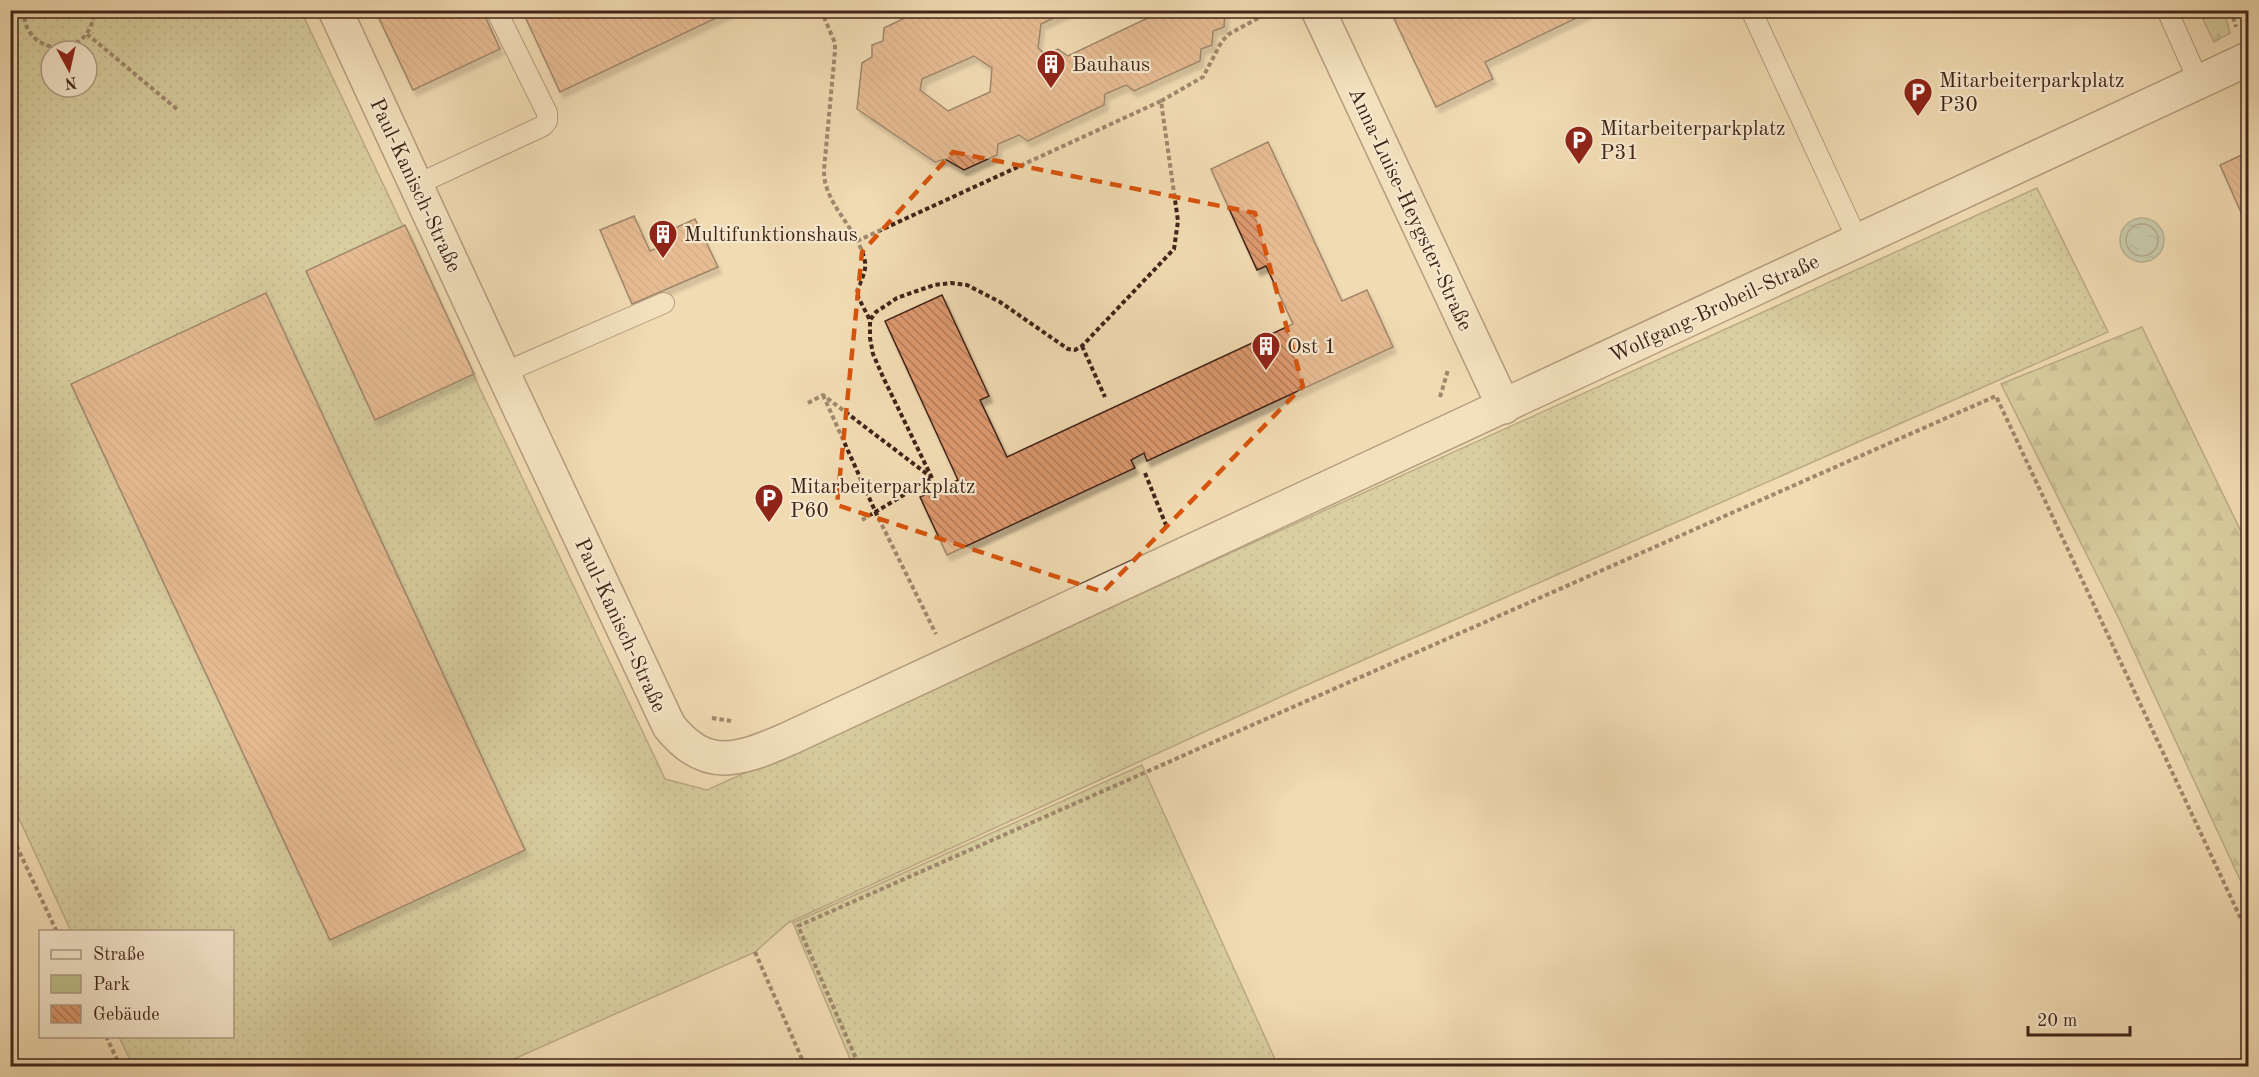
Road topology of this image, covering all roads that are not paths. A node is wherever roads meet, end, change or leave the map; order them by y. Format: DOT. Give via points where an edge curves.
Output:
graph roads {
  1 [pos="335,10"];
  2 [pos="496,10"];
  3 [pos="1318,10"];
  4 [pos="1751,10"];
  5 [pos="2167,10"];
  6 [pos="2248,59"];
  7 [pos="2199,82"];
  8 [pos="416,185"];
  9 [pos="1858,241"];
  10 [pos="664,303"];
  11 [pos="503,373"];
  12 [pos="1504,407"];
  13 [pos="1180,558"];
  1 -- 8 [label="street, Paul-Kanisch-Straße"];
  2 -- 8 [label="lane" via="547,113 547,121"];
  3 -- 12 [label="street, Anna-Luise-Heygster-Straße"];
  4 -- 9 [label="lane"];
  5 -- 7 [label="lane"];
  6 -- 7 [label="street, Wolfgang-Brobeil-Straße"];
  7 -- 9 [label="street, Wolfgang-Brobeil-Straße"];
  8 -- 11 [label="street, Paul-Kanisch-Straße"];
  9 -- 12 [label="street, Wolfgang-Brobeil-Straße"];
  10 -- 11 [label="lane"];
  11 -- 13 [label="street, Paul-Kanisch-Straße" via="669,726 684,744 704,755 728,758 757,752"];
  12 -- 13 [label="street, Wolfgang-Brobeil-Straße"];
}
